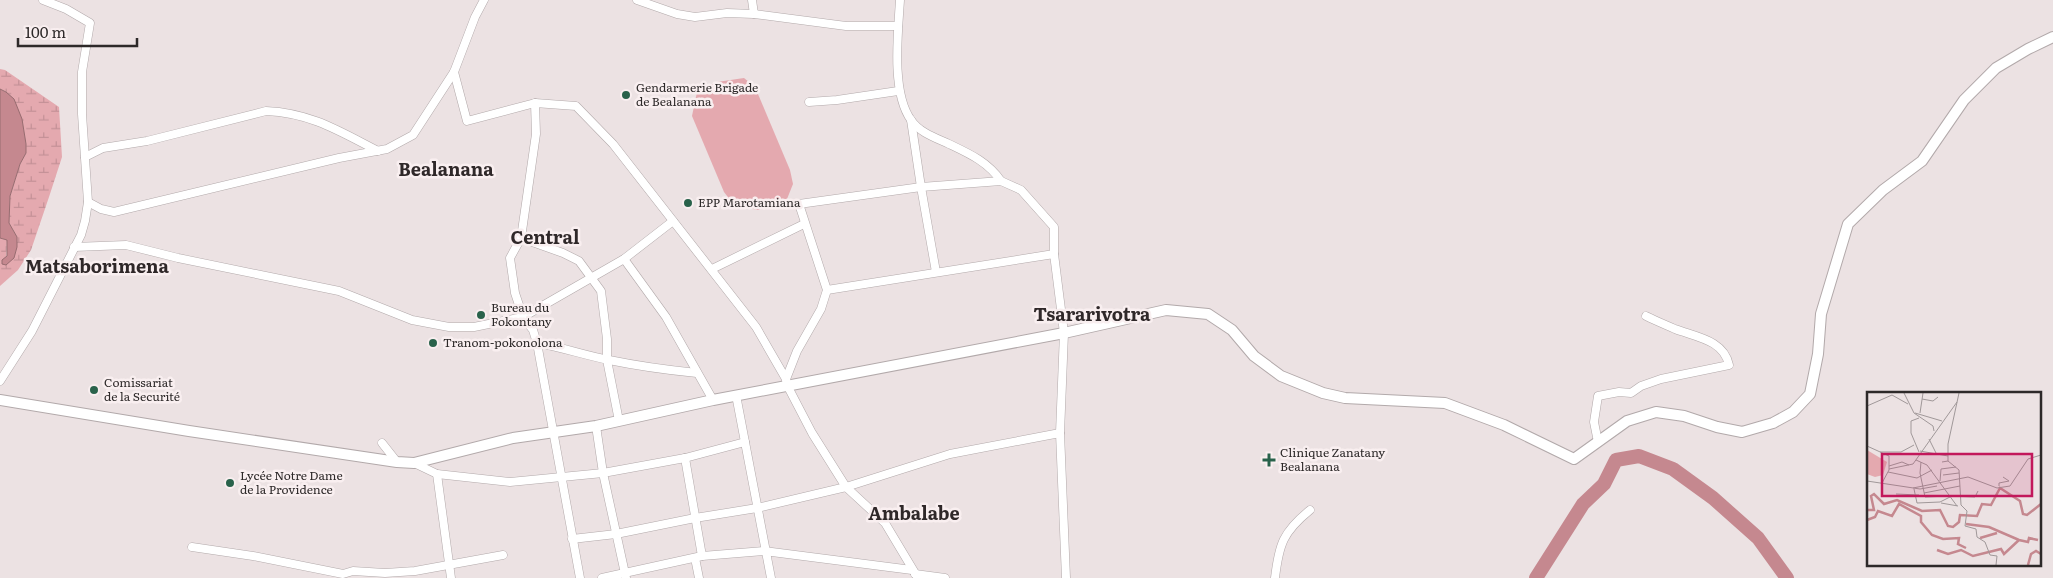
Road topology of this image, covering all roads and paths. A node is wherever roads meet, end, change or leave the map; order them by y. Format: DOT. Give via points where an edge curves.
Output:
graph roads {
  1 [pos="43,0"];
  2 [pos="484,0"];
  3 [pos="637,0"];
  4 [pos="752,0"];
  5 [pos="900,0"];
  6 [pos="754,14"];
  7 [pos="898,26"];
  8 [pos="2053,38"];
  9 [pos="454,72"];
  10 [pos="898,91"];
  11 [pos="809,102"];
  12 [pos="535,103"];
  13 [pos="911,120"];
  14 [pos="378,151"];
  15 [pos="85,157"];
  16 [pos="1001,181"];
  17 [pos="920,187"];
  18 [pos="88,202"];
  19 [pos="673,221"];
  20 [pos="804,224"];
  21 [pos="521,238"];
  22 [pos="74,247"];
  23 [pos="1054,254"];
  24 [pos="624,258"];
  25 [pos="712,269"];
  26 [pos="936,272"];
  27 [pos="591,278"];
  28 [pos="828,290"];
  29 [pos="1646,316"];
  30 [pos="523,317"];
  31 [pos="1064,333"];
  32 [pos="537,342"];
  33 [pos="607,360"];
  34 [pos="697,372"];
  35 [pos="0,381"];
  36 [pos="787,382"];
  37 [pos="736,395"];
  38 [pos="0,400"];
  39 [pos="713,400"];
  40 [pos="619,421"];
  41 [pos="596,426"];
  42 [pos="554,433"];
  43 [pos="1060,433"];
  44 [pos="745,442"];
  45 [pos="1598,442"];
  46 [pos="382,443"];
  47 [pos="685,458"];
  48 [pos="397,462"];
  49 [pos="414,463"];
  50 [pos="603,472"];
  51 [pos="437,474"];
  52 [pos="561,477"];
  53 [pos="846,487"];
  54 [pos="757,508"];
  55 [pos="1310,510"];
  56 [pos="695,518"];
  57 [pos="616,534"];
  58 [pos="572,539"];
  59 [pos="192,547"];
  60 [pos="764,551"];
  61 [pos="503,555"];
  62 [pos="699,557"];
  63 [pos="449,564"];
  64 [pos="915,574"];
  65 [pos="626,576"];
  66 [pos="451,578"];
  67 [pos="580,578"];
  68 [pos="602,578"];
  69 [pos="699,578"];
  70 [pos="770,578"];
  71 [pos="945,578"];
  72 [pos="1066,578"];
  73 [pos="1276,578"];
  1 -- 15 [label="street" via="90,23 82,72"];
  2 -- 9 [label="street"];
  3 -- 6 [label="street" via="695,17"];
  4 -- 6 [label="street"];
  5 -- 7 [label="street"];
  6 -- 7 [label="street" via="846,26"];
  7 -- 10 [label="street"];
  8 -- 45 [label="street" via="1996,68 1964,100 1922,161 1883,190 1848,224 1821,314 1810,394 1793,412 1773,423 1742,432 1656,412 1627,421"];
  9 -- 12 [label="street" via="467,121"];
  9 -- 14 [label="street" via="413,135"];
  10 -- 11 [label="street"];
  10 -- 13 [label="street"];
  12 -- 19 [label="street" via="576,106 613,144"];
  12 -- 21 [label="street" via="536,134"];
  13 -- 16 [label="street" via="926,134 975,156 994,170"];
  13 -- 17 [label="street"];
  14 -- 15 [label="street" via="313,118 266,110 147,141 103,148"];
  14 -- 18 [label="street" via="114,212"];
  15 -- 18 [label="street"];
  16 -- 17 [label="street"];
  16 -- 23 [label="street" via="1021,190 1052,223"];
  17 -- 20 [label="street" via="799,204"];
  17 -- 26 [label="street"];
  18 -- 22 [label="street" via="86,221"];
  19 -- 24 [label="street"];
  19 -- 25 [label="street"];
  20 -- 25 [label="street"];
  20 -- 28 [label="street"];
  21 -- 27 [label="street" via="578,261"];
  21 -- 30 [label="street" via="510,258 515,293"];
  22 -- 30 [label="street" via="126,245 339,291 412,320 450,326 474,327"];
  22 -- 35 [label="street" via="32,331"];
  23 -- 26 [label="street"];
  23 -- 31 [label="street"];
  24 -- 27 [label="street"];
  24 -- 34 [label="street" via="666,317"];
  25 -- 36 [label="street" via="756,327"];
  26 -- 28 [label="street"];
  27 -- 30 [label="street"];
  27 -- 33 [label="street" via="601,291"];
  28 -- 36 [label="street" via="797,351"];
  29 -- 45 [label="street" via="1707,340 1720,348 1729,364 1661,379 1631,393 1598,396 1594,422"];
  30 -- 32 [label="street"];
  31 -- 36 [label="street"];
  31 -- 43 [label="street"];
  31 -- 45 [label="street" via="1166,310 1208,314 1232,330 1254,356 1281,376 1323,393 1345,398 1445,403 1504,425 1574,459"];
  32 -- 33 [label="street"];
  32 -- 42 [label="street"];
  33 -- 34 [label="street"];
  33 -- 40 [label="street"];
  34 -- 39 [label="street"];
  36 -- 37 [label="street"];
  36 -- 53 [label="street" via="812,433"];
  37 -- 39 [label="street"];
  37 -- 44 [label="street"];
  38 -- 48 [label="street"];
  39 -- 40 [label="street"];
  40 -- 41 [label="street"];
  41 -- 42 [label="street"];
  41 -- 50 [label="street"];
  42 -- 49 [label="street" via="513,438"];
  42 -- 52 [label="street"];
  43 -- 53 [label="street" via="950,454"];
  43 -- 72 [label="street"];
  44 -- 47 [label="street"];
  44 -- 54 [label="street"];
  46 -- 48 [label="street"];
  47 -- 50 [label="street"];
  47 -- 56 [label="street"];
  48 -- 49 [label="street"];
  49 -- 51 [label="street"];
  50 -- 52 [label="street"];
  50 -- 57 [label="street"];
  51 -- 52 [label="street" via="510,482"];
  51 -- 63 [label="street"];
  52 -- 58 [label="street"];
  53 -- 54 [label="street"];
  53 -- 64 [label="street" via="885,523"];
  54 -- 56 [label="street"];
  54 -- 60 [label="street"];
  55 -- 73 [label="street" via="1284,537 1278,551"];
  56 -- 57 [label="street"];
  56 -- 62 [label="street"];
  57 -- 58 [label="street"];
  57 -- 65 [label="street"];
  58 -- 67 [label="street"];
  59 -- 63 [label="street" via="343,574 353,571 415,571"];
  60 -- 62 [label="street"];
  60 -- 64 [label="street"];
  60 -- 70 [label="street"];
  61 -- 63 [label="street"];
  62 -- 65 [label="street"];
  62 -- 69 [label="street"];
  63 -- 66 [label="street"];
  64 -- 71 [label="street"];
  65 -- 68 [label="street"];
}
